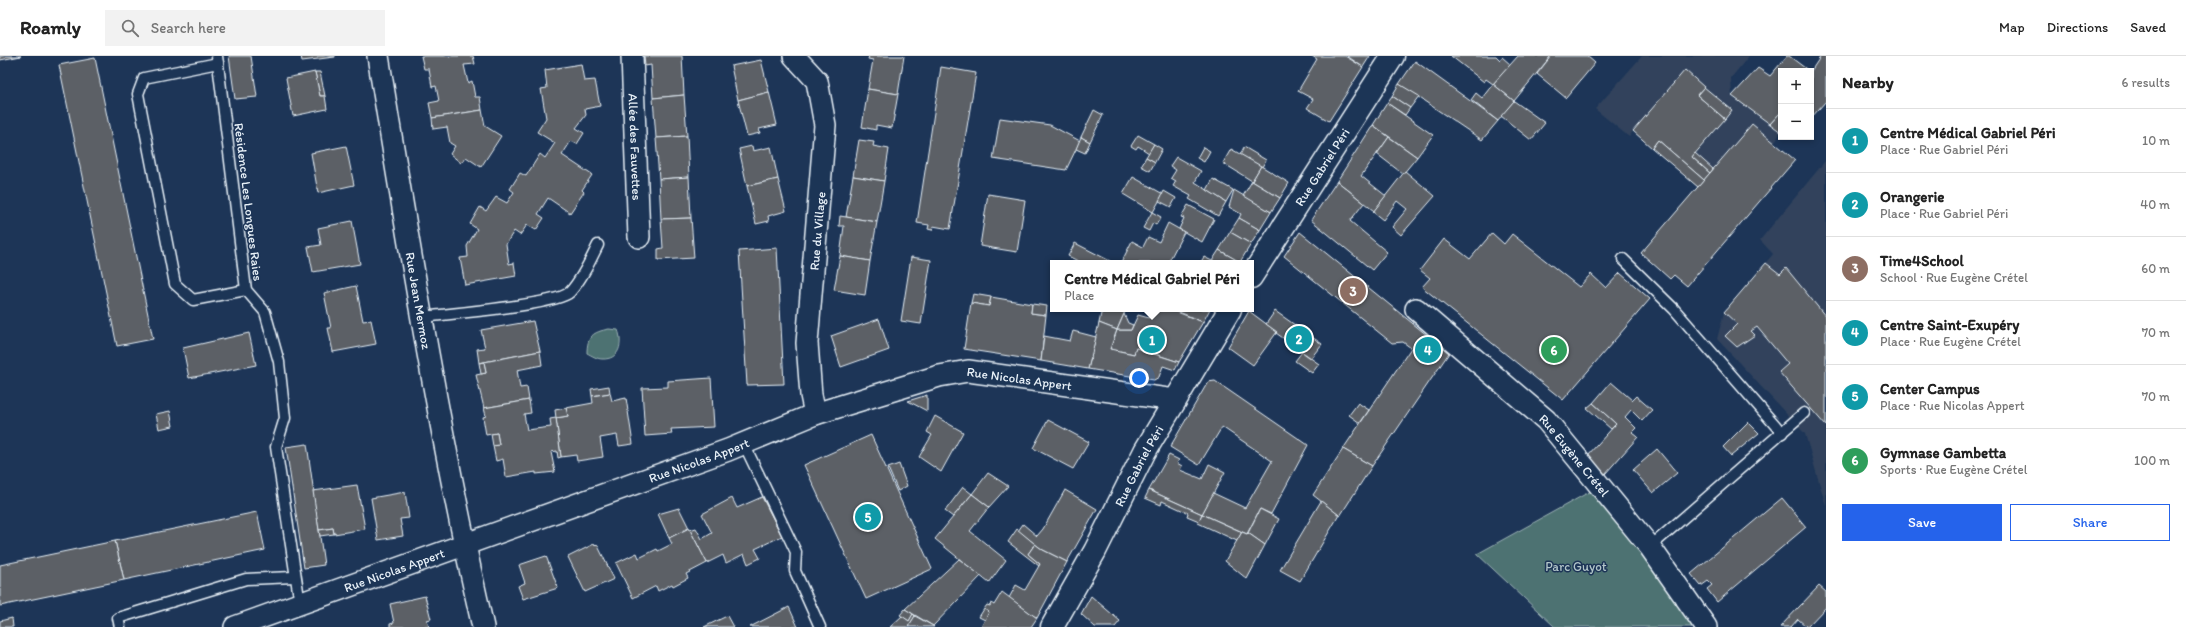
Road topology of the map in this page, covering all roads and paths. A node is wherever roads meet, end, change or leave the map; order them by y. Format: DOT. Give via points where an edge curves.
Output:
graph roads {
  1 [pos="378,56"];
  2 [pos="632,56"];
  3 [pos="794,56"];
  4 [pos="1393,56"];
  5 [pos="217,60"];
  6 [pos="639,237"];
  7 [pos="598,245"];
  8 [pos="1623,259"];
  9 [pos="1254,272"];
  10 [pos="246,290"];
  11 [pos="1416,309"];
  12 [pos="1228,312"];
  13 [pos="423,317"];
  14 [pos="1174,400"];
  15 [pos="1804,413"];
  16 [pos="815,414"];
  17 [pos="1782,433"];
  18 [pos="744,444"];
  19 [pos="464,545"];
  20 [pos="1650,547"];
  21 [pos="294,577"];
  22 [pos="300,604"];
  23 [pos="120,627"];
  24 [pos="235,627"];
  25 [pos="483,627"];
  26 [pos="820,627"];
  27 [pos="1052,627"];
  28 [pos="1706,627"];
  1 -- 13 [label="street, Rue Jean Mermoz"];
  2 -- 6 [label="street, Allée des Fauvettes"];
  3 -- 16 [label="street, Rue du Village" via="817,81 825,125 807,343"];
  4 -- 9 [label="street, Rue Gabriel Péri"];
  5 -- 10 [label="lane, Résidence Les Longues Raies"];
  5 -- 10 [label="lane" via="144,78 138,94 175,284 193,300"];
  7 -- 13 [label="lane" via="569,293 541,302"];
  8 -- 17 [label="lane" via="1674,309"];
  10 -- 21 [label="lane, Résidence Les Longues Raies" via="265,312 279,362 285,418 276,446"];
  11 -- 20 [label="street, Rue Eugène Crétel" via="1546,420"];
  12 -- 14 [label="street, Rue Gabriel Péri"];
  13 -- 19 [label="street, Rue Jean Mermoz"];
  14 -- 16 [label="street, Rue Nicolas Appert" via="968,371 940,376"];
  14 -- 27 [label="street, Rue Gabriel Péri"];
  15 -- 17 [label="lane"];
  16 -- 18 [label="street, Rue Nicolas Appert"];
  17 -- 20 [label="lane"];
  18 -- 19 [label="street, Rue Nicolas Appert"];
  18 -- 26 [label="lane" via="796,552 795,571"];
  19 -- 22 [label="street, Rue Nicolas Appert"];
  19 -- 25 [label="street, Rue Jean Mermoz"];
  20 -- 28 [label="street, Rue Eugène Crétel"];
  21 -- 22 [label="lane, Résidence Les Longues Raies"];
  21 -- 23 [label="lane" via="246,579 118,618"];
  22 -- 24 [label="street, Rue Nicolas Appert"];
}
